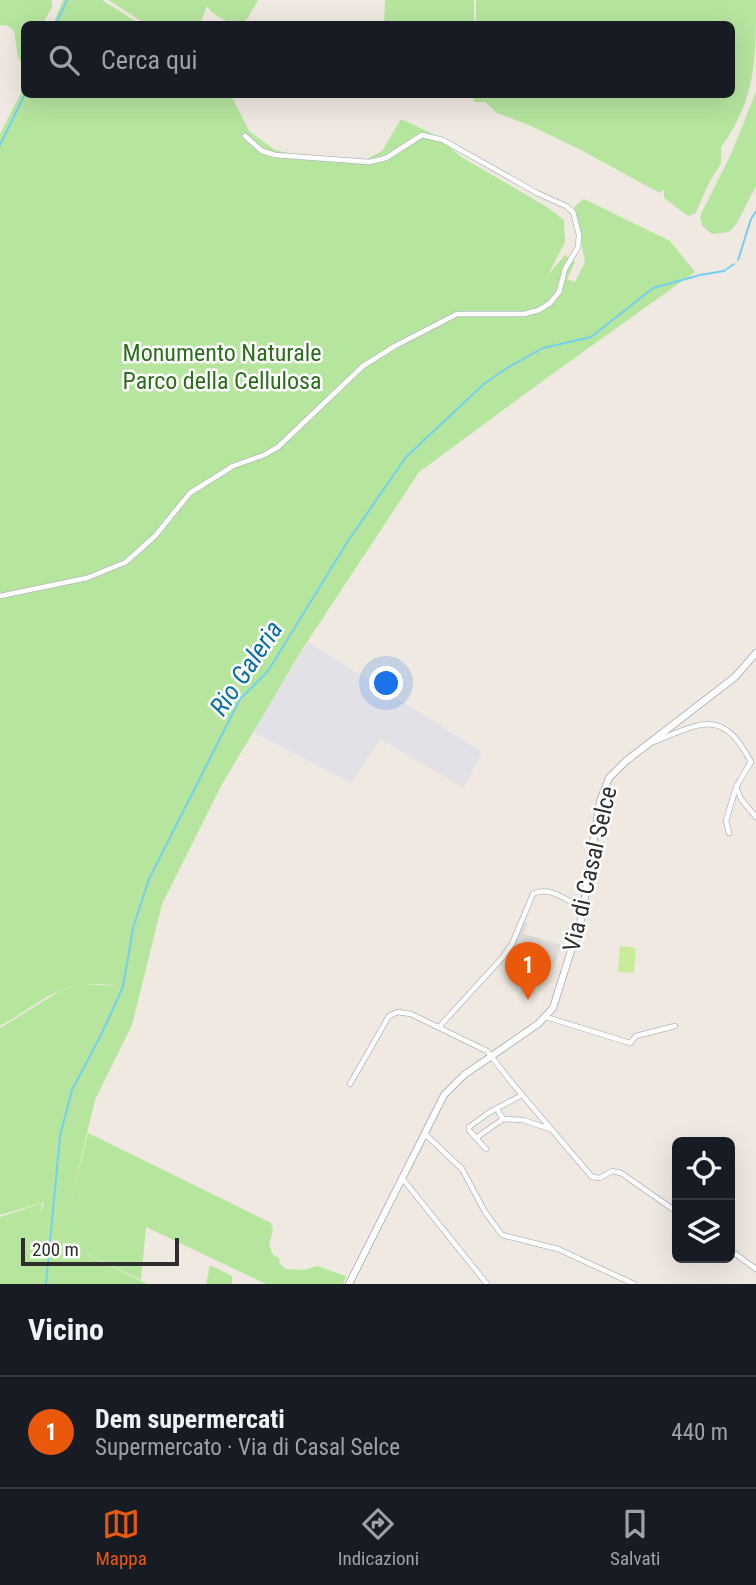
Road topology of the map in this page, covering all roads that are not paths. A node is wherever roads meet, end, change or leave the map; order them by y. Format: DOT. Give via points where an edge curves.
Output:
graph roads {
  1 [pos="245,136"];
  2 [pos="0,596"];
  3 [pos="756,653"];
  4 [pos="649,743"];
  5 [pos="756,758"];
  6 [pos="751,762"];
  7 [pos="737,787"];
  8 [pos="756,817"];
  9 [pos="729,833"];
  10 [pos="584,910"];
  11 [pos="546,1017"];
  12 [pos="675,1026"];
  13 [pos="439,1027"];
  14 [pos="492,1056"];
  15 [pos="350,1084"];
  16 [pos="522,1095"];
  17 [pos="497,1109"];
  18 [pos="503,1119"];
  19 [pos="551,1129"];
  20 [pos="424,1133"];
  21 [pos="476,1138"];
  22 [pos="486,1149"];
  23 [pos="402,1178"];
  24 [pos="672,1208"];
  25 [pos="735,1254"];
  26 [pos="756,1269"];
  27 [pos="349,1284"];
  28 [pos="487,1284"];
  29 [pos="634,1284"];
  1 -- 2 [label="street" via="275,155 359,162 386,158 422,135 435,137 569,208 576,218 578,247 550,303 524,314 457,314 380,355 278,447 233,466 190,493 155,536 126,562 87,578"];
  3 -- 4 [label="main road, Via di Casal Selce" via="736,677"];
  4 -- 6 [label="street" via="699,726 717,725 737,738"];
  4 -- 10 [label="main road, Via di Casal Selce" via="616,770 603,792"];
  5 -- 6 [label="street"];
  6 -- 7 [label="street"];
  7 -- 8 [label="street"];
  7 -- 9 [label="street" via="726,821"];
  10 -- 11 [label="main road, Via di Casal Selce" via="557,999"];
  10 -- 13 [label="street" via="550,892 534,893 501,960"];
  11 -- 12 [label="street" via="630,1042 636,1036"];
  11 -- 14 [label="main road, Via di Casal Selce"];
  13 -- 14 [label="street"];
  13 -- 15 [label="street" via="408,1013 392,1014"];
  14 -- 16 [label="street"];
  14 -- 20 [label="main road, Via di Casal Selce" via="450,1087"];
  16 -- 17 [label="street"];
  16 -- 19 [label="street"];
  17 -- 18 [label="street"];
  17 -- 21 [label="street" via="469,1126"];
  18 -- 19 [label="street"];
  18 -- 21 [label="street"];
  19 -- 24 [label="street" via="592,1177 623,1173"];
  20 -- 23 [label="main road, Via di Casal Selce"];
  20 -- 29 [label="street" via="462,1169 500,1234 561,1251"];
  21 -- 22 [label="street"];
  23 -- 27 [label="main road, Via di Casal Selce"];
  23 -- 28 [label="street"];
  25 -- 26 [label="street"];
}
